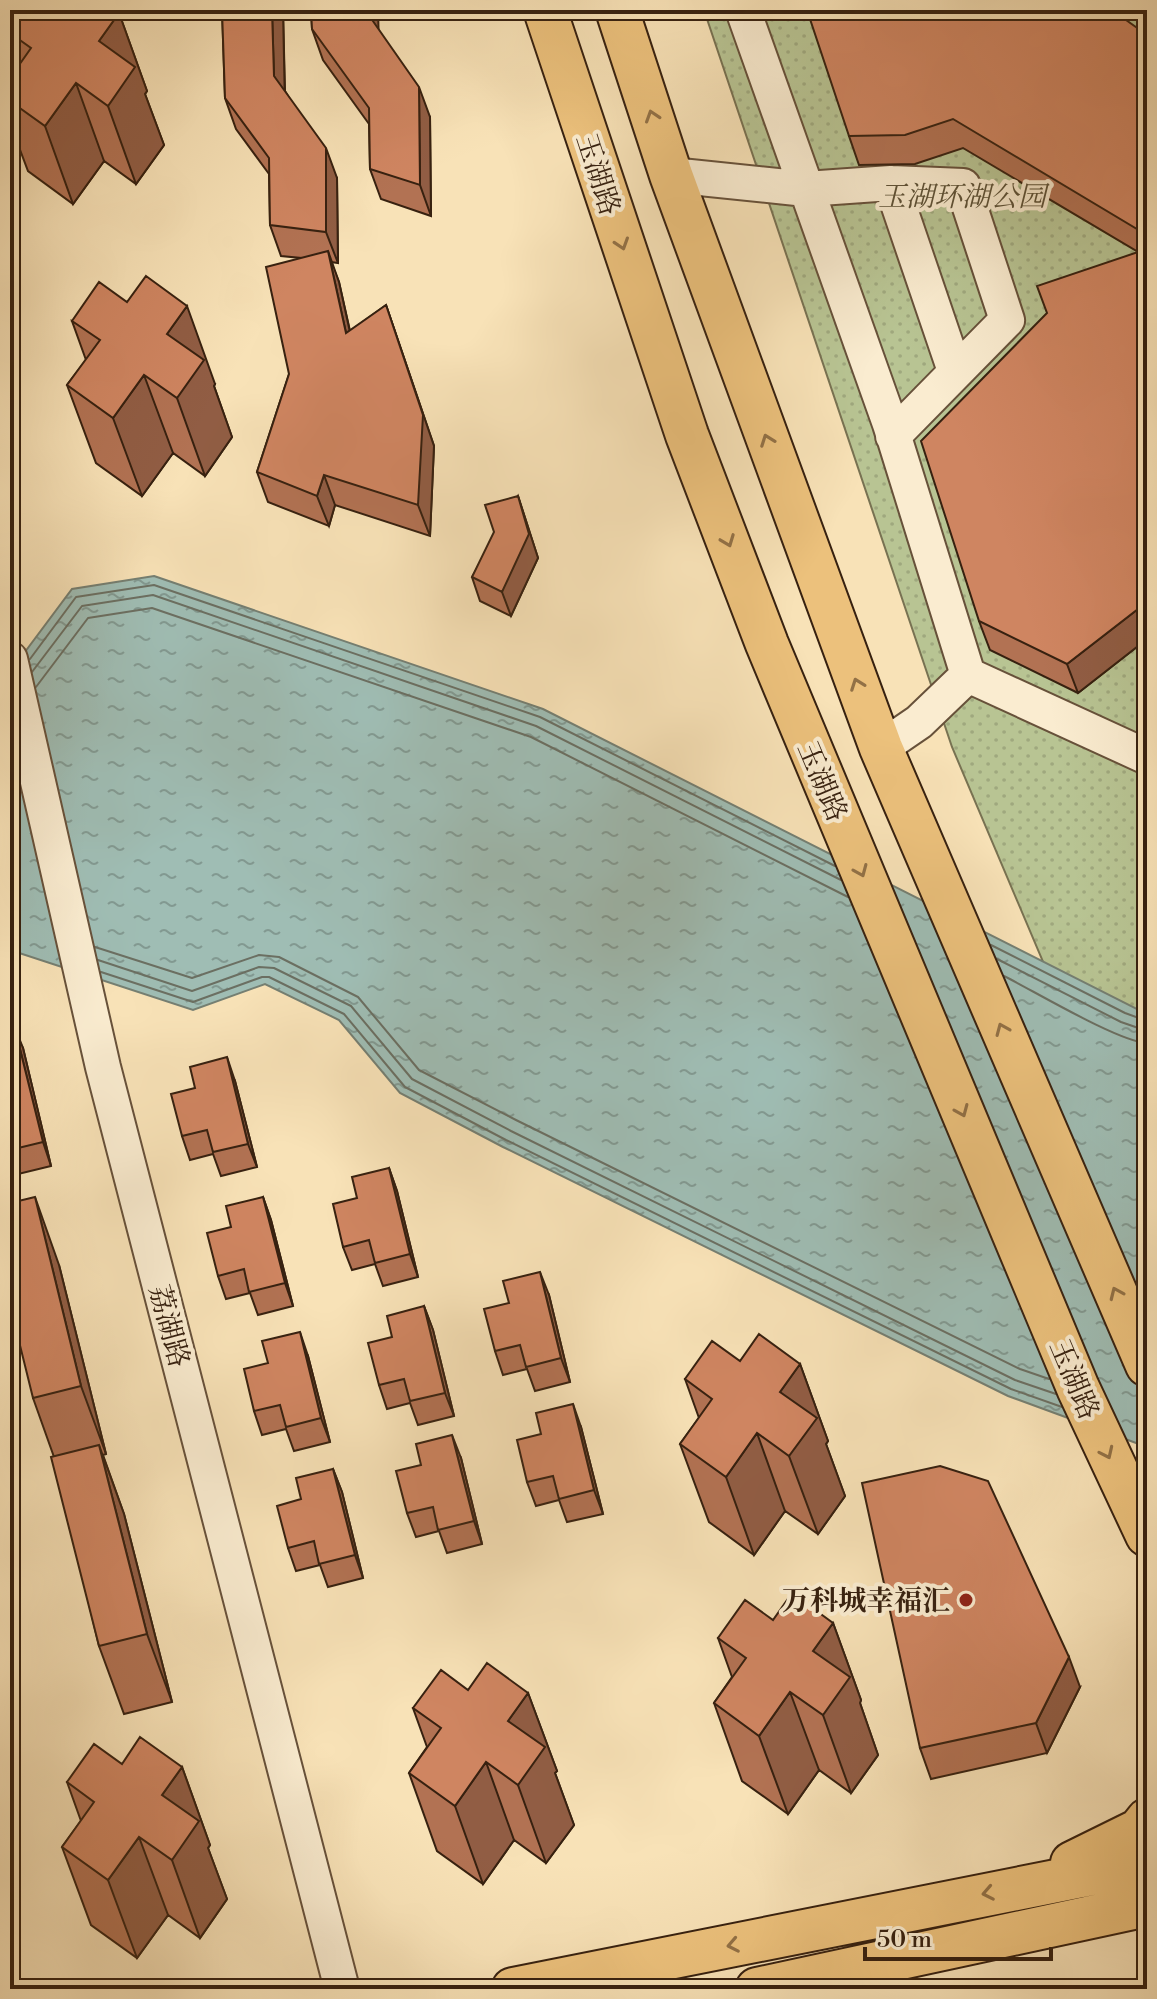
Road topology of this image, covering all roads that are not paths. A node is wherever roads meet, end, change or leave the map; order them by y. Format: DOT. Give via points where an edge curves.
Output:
graph roads {
  1 [pos="545,10"];
  2 [pos="617,10"];
  3 [pos="743,10"];
  4 [pos="671,175"];
  5 [pos="891,183"];
  6 [pos="806,189"];
  7 [pos="955,371"];
  8 [pos="893,436"];
  9 [pos="10,659"];
  10 [pos="968,675"];
  11 [pos="1141,746"];
  12 [pos="889,765"];
  13 [pos="1147,1365"];
  14 [pos="1141,1524"];
  15 [pos="1147,1820"];
  16 [pos="1147,1863"];
  17 [pos="1031,1885"];
  18 [pos="1147,1905"];
  19 [pos="1147,1926"];
  20 [pos="970,1941"];
  21 [pos="342,1989"];
  22 [pos="513,1989"];
  23 [pos="757,1989"];
  1 -- 14 [label="main road, 玉湖路, one-way" via="687,435 767,644 1078,1388"];
  4 -- 2 [label="main road, one-way"];
  3 -- 6 [label="street"];
  4 -- 6 [label="street"];
  12 -- 4 [label="main road, one-way"];
  5 -- 6 [label="street"];
  5 -- 7 [label="street"];
  5 -- 7 [label="street" via="963,186 1007,320"];
  6 -- 8 [label="street"];
  7 -- 8 [label="street"];
  8 -- 10 [label="street"];
  9 -- 21 [label="street, 荔湖路" via="103,1067"];
  10 -- 11 [label="street"];
  10 -- 12 [label="street" via="919,722"];
  13 -- 12 [label="main road, one-way"];
  15 -- 17 [label="main road" via="1139,1830"];
  16 -- 17 [label="main road"];
  17 -- 22 [label="main road, one-way"];
  18 -- 20 [label="main road"];
  19 -- 20 [label="main road"];
  20 -- 23 [label="main road"];
}
